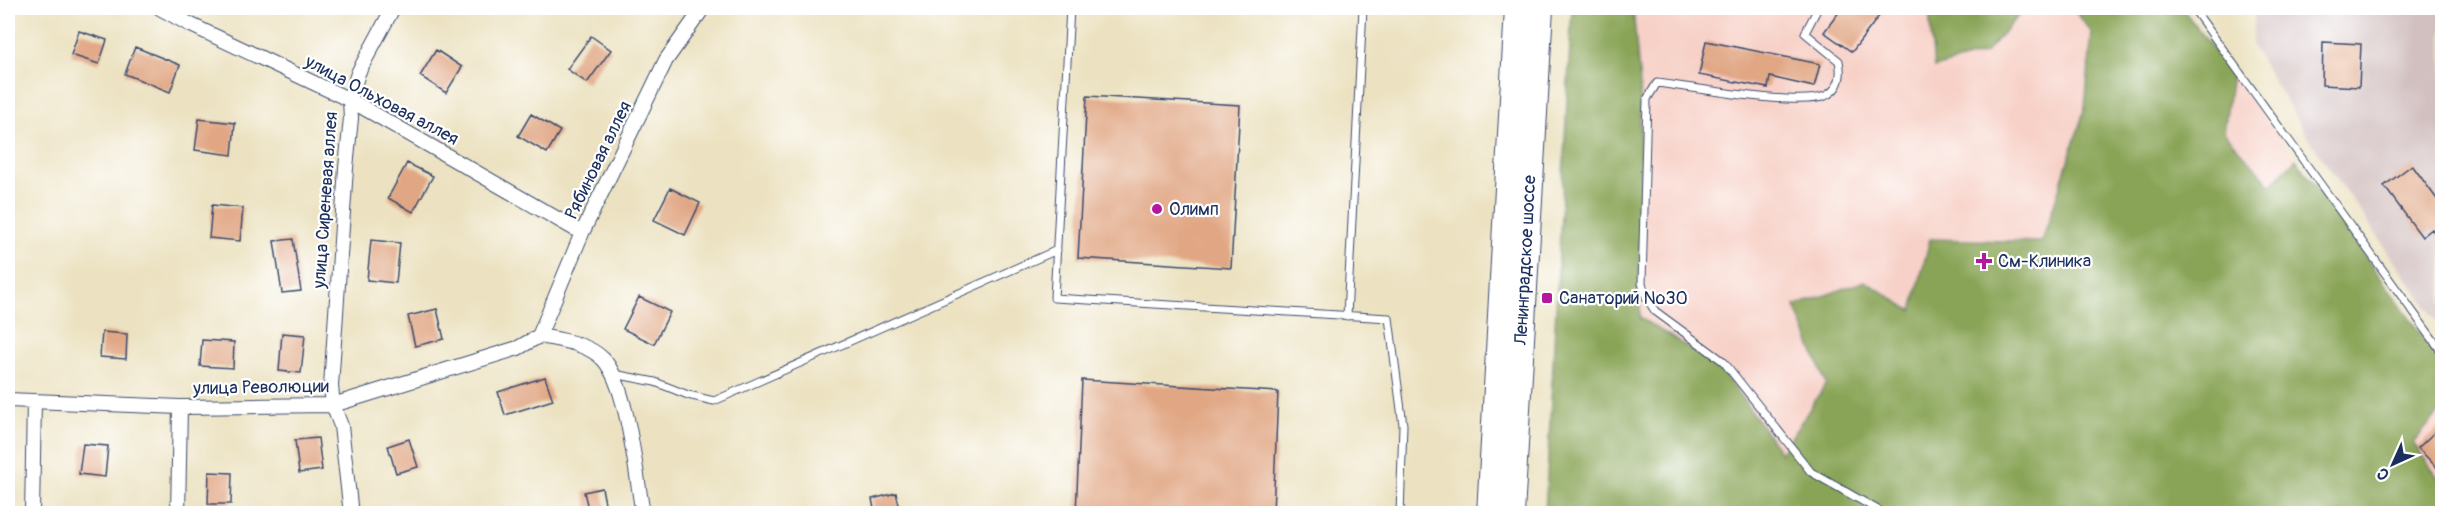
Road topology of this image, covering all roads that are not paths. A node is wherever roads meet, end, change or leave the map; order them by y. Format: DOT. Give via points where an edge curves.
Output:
graph roads {
  1 [pos="160,8"];
  2 [pos="393,8"];
  3 [pos="703,8"];
  4 [pos="1070,8"];
  5 [pos="1363,8"];
  6 [pos="1518,8"];
  7 [pos="1540,8"];
  8 [pos="1818,8"];
  9 [pos="2193,8"];
  10 [pos="350,100"];
  11 [pos="582,233"];
  12 [pos="1057,250"];
  13 [pos="1347,316"];
  14 [pos="539,336"];
  15 [pos="2442,352"];
  16 [pos="614,374"];
  17 [pos="8,400"];
  18 [pos="34,401"];
  19 [pos="333,405"];
  20 [pos="180,407"];
  21 [pos="32,513"];
  22 [pos="178,513"];
  23 [pos="351,513"];
  24 [pos="643,513"];
  25 [pos="1400,513"];
  26 [pos="1490,513"];
  27 [pos="1511,513"];
  28 [pos="1885,513"];
  1 -- 10 [label="street, улица Ольховая аллея"];
  2 -- 10 [label="street, улица Сиреневая аллея" via="358,73"];
  3 -- 11 [label="street, Рябиновая аллея" via="666,60"];
  4 -- 12 [label="lane"];
  5 -- 13 [label="lane"];
  6 -- 26 [label="highway, Ленинградское шоссе"];
  7 -- 27 [label="highway, Ленинградское шоссе"];
  8 -- 28 [label="lane" via="1805,33 1839,61 1842,74 1826,95 1812,99 1777,98 1657,83 1647,99 1642,283 1655,311 1723,361 1811,472"];
  9 -- 15 [label="lane"];
  10 -- 11 [label="street, улица Ольховая аллея"];
  10 -- 19 [label="street, улица Сиреневая аллея" via="331,386"];
  11 -- 14 [label="street, Рябиновая аллея"];
  12 -- 13 [label="lane" via="1054,298"];
  12 -- 16 [label="lane" via="714,401"];
  13 -- 25 [label="lane" via="1389,318 1403,425"];
  14 -- 16 [label="street" via="572,342 586,349 602,358"];
  14 -- 19 [label="street, улица Революции" via="518,348"];
  16 -- 24 [label="street" via="623,398"];
  17 -- 18 [label="street, улица Революции"];
  18 -- 20 [label="street, улица Революции"];
  18 -- 21 [label="street"];
  19 -- 20 [label="street, улица Революции"];
  19 -- 23 [label="street, улица Сиреневая аллея" via="340,426"];
  20 -- 22 [label="street"];
}
